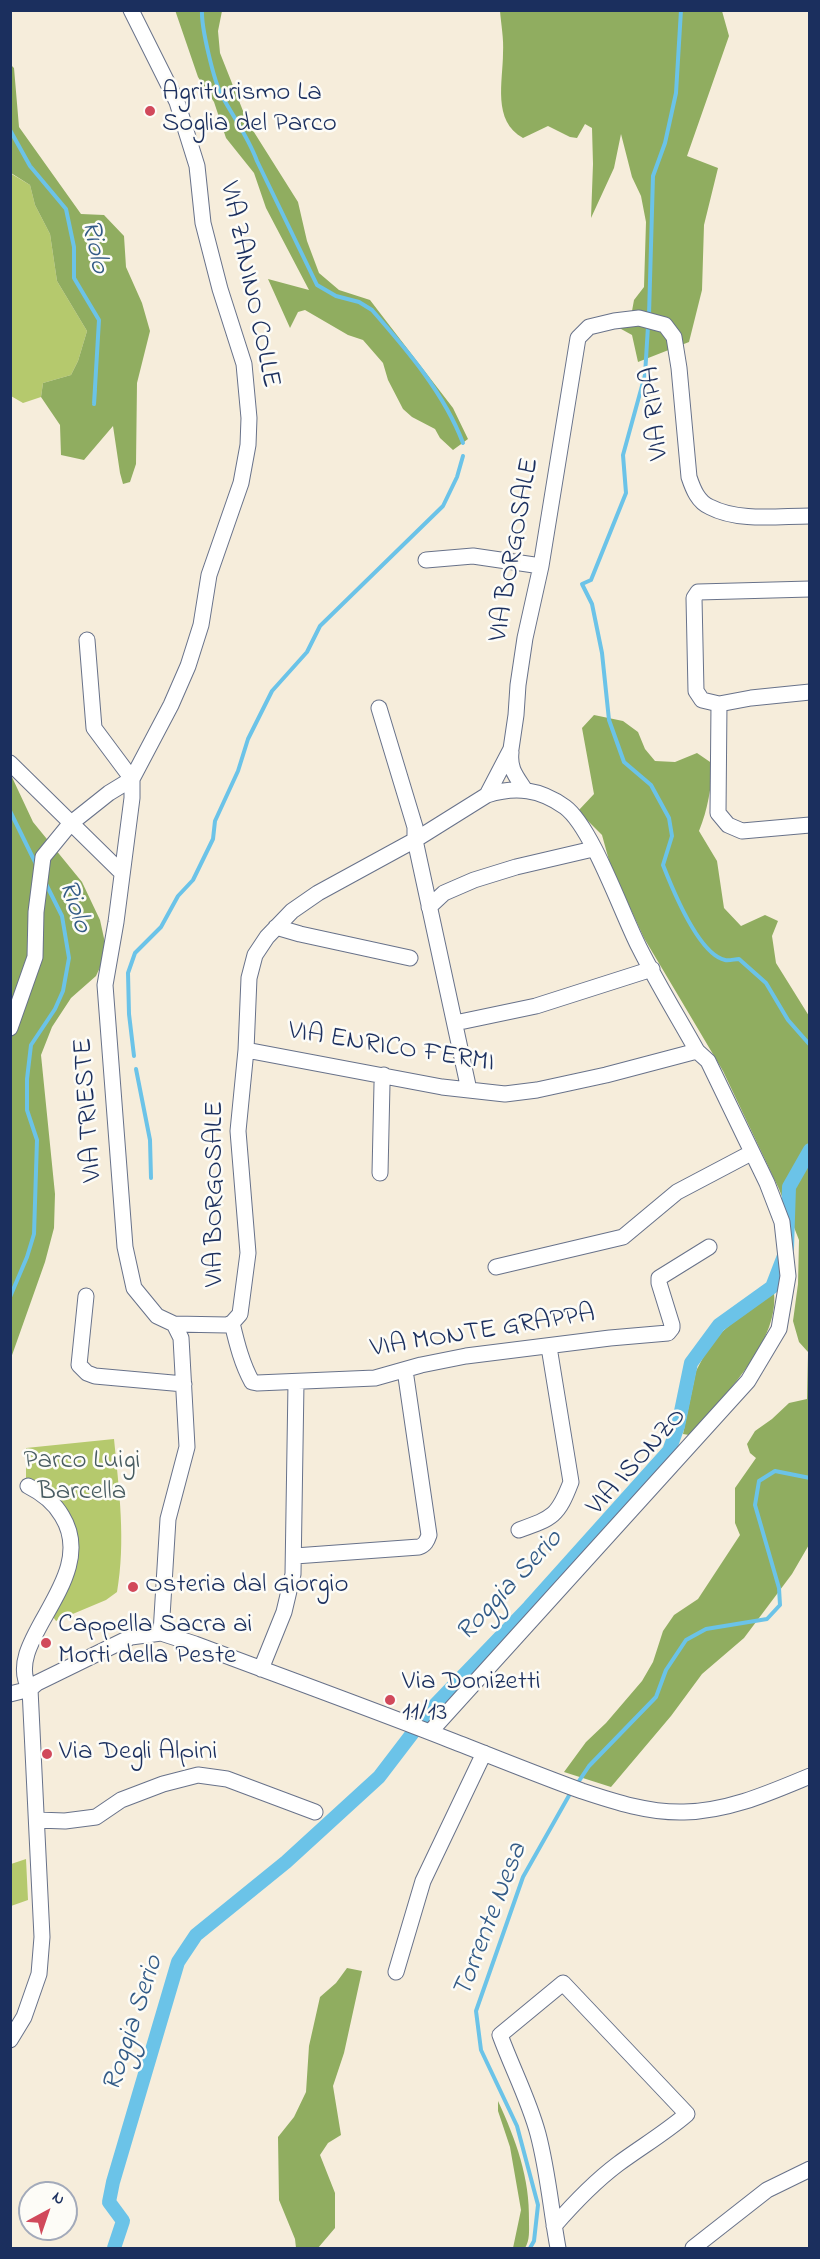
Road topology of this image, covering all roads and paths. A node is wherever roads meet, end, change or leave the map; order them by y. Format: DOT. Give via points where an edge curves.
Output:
graph roads {
  1 [pos="131,10"];
  2 [pos="575,360"];
  3 [pos="810,516"];
  4 [pos="426,560"];
  5 [pos="541,567"];
  6 [pos="810,589"];
  7 [pos="87,640"];
  8 [pos="810,692"];
  9 [pos="719,704"];
  10 [pos="379,708"];
  11 [pos="511,749"];
  12 [pos="10,763"];
  13 [pos="132,779"];
  14 [pos="525,790"];
  15 [pos="487,795"];
  16 [pos="70,824"];
  17 [pos="810,825"];
  18 [pos="415,840"];
  19 [pos="593,849"];
  20 [pos="122,873"];
  21 [pos="429,907"];
  22 [pos="276,927"];
  23 [pos="410,958"];
  24 [pos="652,969"];
  25 [pos="455,1023"];
  26 [pos="10,1028"];
  27 [pos="246,1050"];
  28 [pos="697,1051"];
  29 [pos="384,1075"];
  30 [pos="469,1090"];
  31 [pos="751,1153"];
  32 [pos="380,1173"];
  33 [pos="709,1247"];
  34 [pos="496,1267"];
  35 [pos="86,1296"];
  36 [pos="232,1323"];
  37 [pos="174,1324"];
  38 [pos="549,1347"];
  39 [pos="405,1370"];
  40 [pos="296,1383"];
  41 [pos="184,1384"];
  42 [pos="28,1486"];
  43 [pos="519,1530"];
  44 [pos="295,1556"];
  45 [pos="161,1633"];
  46 [pos="261,1668"];
  47 [pos="30,1689"];
  48 [pos="10,1694"];
  49 [pos="430,1732"];
  50 [pos="484,1753"];
  51 [pos="810,1776"];
  52 [pos="315,1812"];
  53 [pos="37,1820"];
  54 [pos="396,1972"];
  55 [pos="10,2040"];
  56 [pos="810,2169"];
  57 [pos="554,2226"];
  58 [pos="558,2248"];
  59 [pos="693,2248"];
  1 -- 13 [label="street, VIA ZANINO COLLE" via="177,102 197,166 203,223 244,364 249,417 241,483 215,554 201,625 188,666"];
  2 -- 3 [label="street, VIA RIPA" via="578,338 589,327 639,318 665,325 674,337 689,477 694,492 708,507 737,516"];
  2 -- 5 [label="street, VIA BORGOSALE"];
  4 -- 5 [label="street" via="473,556"];
  5 -- 11 [label="street, VIA BORGOSALE" via="525,638"];
  6 -- 9 [label="street" via="698,592 694,598 696,691 702,700"];
  7 -- 13 [label="street" via="94,728"];
  8 -- 9 [label="street"];
  9 -- 17 [label="street" via="718,813 728,825 742,831"];
  10 -- 18 [label="street" via="415,827"];
  11 -- 14 [label="street, VIA BORGOSALE" via="510,765"];
  11 -- 15 [label="street, VIA BORGOSALE"];
  12 -- 16 [label="street"];
  13 -- 16 [label="street, VIA ZANINO COLLE"];
  13 -- 20 [label="street, VIA ZANINO COLLE"];
  14 -- 15 [label="street"];
  14 -- 19 [label="street" via="538,792 566,808 585,831"];
  15 -- 18 [label="street, VIA BORGOSALE"];
  16 -- 20 [label="street"];
  16 -- 26 [label="street, VIA ZANINO COLLE" via="42,860 35,957"];
  18 -- 21 [label="street"];
  18 -- 22 [label="street, VIA BORGOSALE" via="318,893"];
  19 -- 21 [label="street" via="474,880 444,893"];
  19 -- 24 [label="street"];
  20 -- 37 [label="street, VIA TRIESTE" via="105,985 125,1247 134,1288 157,1316"];
  21 -- 25 [label="street"];
  22 -- 23 [label="street"];
  22 -- 27 [label="street, VIA BORGOSALE" via="255,955 249,978"];
  24 -- 25 [label="street" via="536,1006"];
  24 -- 28 [label="street"];
  25 -- 30 [label="street"];
  27 -- 29 [label="street, VIA ENRICO FERMI"];
  27 -- 36 [label="street, VIA BORGOSALE" via="237,1131 248,1253 240,1314"];
  28 -- 30 [label="street, VIA ENRICO FERMI" via="537,1090 506,1094"];
  28 -- 31 [label="street" via="708,1061"];
  29 -- 30 [label="street, VIA ENRICO FERMI"];
  29 -- 32 [label="street"];
  31 -- 34 [label="street" via="677,1192 623,1237"];
  31 -- 49 [label="street, VIA ISONZO" via="782,1222 788,1276 779,1329 748,1381"];
  33 -- 38 [label="street, VIA MONTE GRAPPA" via="659,1278 672,1325 668,1333"];
  35 -- 41 [label="street" via="79,1365 83,1370 95,1376"];
  36 -- 37 [label="street, VIA BORGOSALE"];
  36 -- 40 [label="street, VIA MONTE GRAPPA" via="240,1356 252,1382"];
  37 -- 41 [label="street" via="181,1338"];
  38 -- 39 [label="street, VIA MONTE GRAPPA" via="466,1356"];
  38 -- 43 [label="street" via="571,1482 551,1517"];
  39 -- 40 [label="street, VIA MONTE GRAPPA" via="375,1378"];
  39 -- 44 [label="street" via="427,1540 418,1547"];
  40 -- 44 [label="street"];
  41 -- 45 [label="street" via="187,1447 168,1519"];
  42 -- 47 [label="street" via="41,1492 60,1513 71,1534 72,1546 60,1588 25,1649 23,1677"];
  44 -- 46 [label="street" via="284,1612"];
  45 -- 46 [label="street"];
  45 -- 47 [label="street" via="131,1637"];
  46 -- 49 [label="street"];
  47 -- 48 [label="street"];
  47 -- 53 [label="street"];
  49 -- 50 [label="street"];
  50 -- 51 [label="street" via="622,1804 663,1811 730,1806"];
  50 -- 54 [label="street" via="423,1881"];
  52 -- 53 [label="street" via="227,1779 198,1775 121,1800 96,1817"];
  53 -- 55 [label="street" via="42,1937 39,1974 24,2017"];
  56 -- 59 [label="street" via="767,2190"];
  57 -- 57 [label="street" via="575,2201 617,2164 687,2114 563,1983 500,2035 538,2132"];
  57 -- 58 [label="street"];
}
